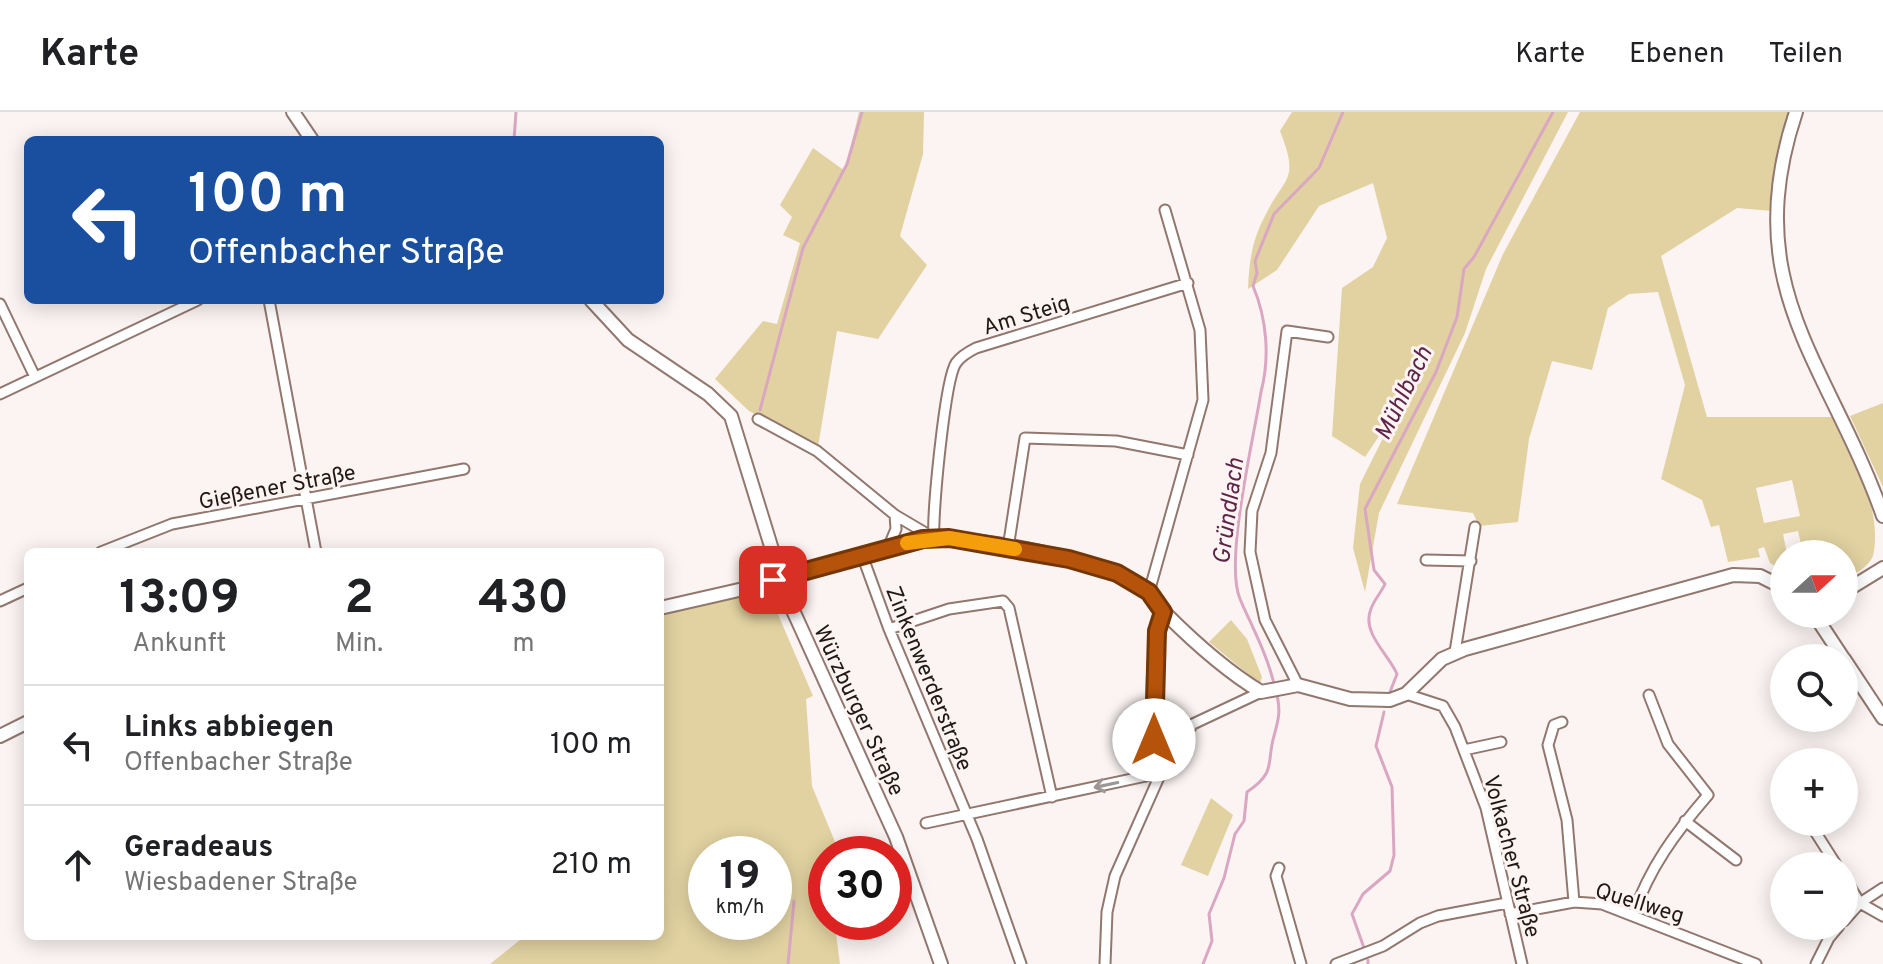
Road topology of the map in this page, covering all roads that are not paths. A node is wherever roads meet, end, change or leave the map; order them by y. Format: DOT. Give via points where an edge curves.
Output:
graph roads {
  1 [pos="293,112"];
  2 [pos="1796,112"];
  3 [pos="309,136"];
  4 [pos="1165,210"];
  5 [pos="1188,283"];
  6 [pos="0,304"];
  7 [pos="190,304"];
  8 [pos="270,304"];
  9 [pos="595,304"];
  10 [pos="1328,337"];
  11 [pos="35,377"];
  12 [pos="0,394"];
  13 [pos="758,419"];
  14 [pos="1188,455"];
  15 [pos="464,469"];
  16 [pos="306,498"];
  17 [pos="895,515"];
  18 [pos="1883,516"];
  19 [pos="1475,527"];
  20 [pos="928,538"];
  21 [pos="111,548"];
  22 [pos="315,548"];
  23 [pos="888,548"];
  24 [pos="1008,548"];
  25 [pos="862,555"];
  26 [pos="1426,560"];
  27 [pos="1471,561"];
  28 [pos="1883,568"];
  29 [pos="780,578"];
  30 [pos="1770,582"];
  31 [pos="1858,585"];
  32 [pos="24,590"];
  33 [pos="1149,592"];
  34 [pos="0,601"];
  35 [pos="664,607"];
  36 [pos="1163,612"];
  37 [pos="889,629"];
  38 [pos="1455,652"];
  39 [pos="1858,680"];
  40 [pos="1293,685"];
  41 [pos="1264,692"];
  42 [pos="1406,694"];
  43 [pos="1649,695"];
  44 [pos="1883,718"];
  45 [pos="1562,722"];
  46 [pos="24,724"];
  47 [pos="0,736"];
  48 [pos="1501,742"];
  49 [pos="1464,750"];
  50 [pos="1156,755"];
  51 [pos="1168,757"];
  52 [pos="1160,773"];
  53 [pos="1052,797"];
  54 [pos="967,814"];
  55 [pos="1685,821"];
  56 [pos="926,823"];
  57 [pos="1736,860"];
  58 [pos="1279,868"];
  59 [pos="1883,888"];
  60 [pos="1858,900"];
  61 [pos="1574,902"];
  62 [pos="1860,903"];
  63 [pos="1858,905"];
  64 [pos="1508,908"];
  65 [pos="1633,915"];
  66 [pos="1883,916"];
  67 [pos="1828,940"];
  68 [pos="941,964"];
  69 [pos="1021,964"];
  70 [pos="1105,964"];
  71 [pos="1301,964"];
  72 [pos="1336,964"];
  73 [pos="1522,964"];
  74 [pos="1756,964"];
  75 [pos="1816,964"];
  1 -- 3 [label="street"];
  2 -- 18 [label="street" via="1778,199 1781,280"];
  4 -- 5 [label="street"];
  5 -- 14 [label="street" via="1204,363 1203,400"];
  5 -- 20 [label="street, Am Steig" via="961,357 951,379"];
  6 -- 11 [label="street"];
  7 -- 11 [label="street"];
  8 -- 16 [label="street"];
  9 -- 29 [label="street, Würzburger Straße" via="628,340 715,399 731,416"];
  10 -- 40 [label="street" via="1287,331 1271,453 1252,511 1250,552 1265,620"];
  11 -- 12 [label="street"];
  13 -- 17 [label="street" via="817,451"];
  14 -- 24 [label="street" via="1104,440 1025,438"];
  14 -- 33 [label="street"];
  15 -- 16 [label="street, Gießener Straße"];
  16 -- 21 [label="street, Gießener Straße" via="172,524"];
  16 -- 22 [label="street"];
  17 -- 20 [label="street"];
  17 -- 23 [label="street"];
  19 -- 27 [label="street"];
  20 -- 23 [label="street"];
  20 -- 24 [label="street"];
  23 -- 25 [label="street"];
  24 -- 33 [label="street" via="1093,566 1130,578"];
  25 -- 29 [label="street"];
  25 -- 37 [label="street, Zinkenwerderstraße"];
  26 -- 27 [label="street"];
  27 -- 38 [label="street"];
  28 -- 31 [label="street"];
  29 -- 35 [label="street"];
  29 -- 68 [label="street, Würzburger Straße" via="902,850"];
  30 -- 38 [label="street" via="1752,574 1721,577"];
  32 -- 34 [label="street"];
  33 -- 36 [label="street"];
  36 -- 41 [label="street"];
  36 -- 50 [label="street" via="1157,631"];
  37 -- 53 [label="street" via="949,609 1003,601 1009,608"];
  37 -- 54 [label="street, Zinkenwerderstraße"];
  38 -- 42 [label="street" via="1430,667"];
  39 -- 44 [label="street"];
  40 -- 41 [label="street"];
  40 -- 42 [label="street" via="1356,700 1390,700"];
  41 -- 51 [label="street" via="1193,724"];
  42 -- 49 [label="street, Volkacher Straße" via="1443,706"];
  43 -- 55 [label="street" via="1668,744 1708,795"];
  45 -- 61 [label="street" via="1554,725 1548,745 1567,820"];
  46 -- 47 [label="street"];
  48 -- 49 [label="street"];
  49 -- 64 [label="street, Volkacher Straße" via="1492,829"];
  50 -- 51 [label="street"];
  50 -- 52 [label="street"];
  51 -- 52 [label="street"];
  52 -- 53 [label="street, one-way"];
  52 -- 70 [label="street" via="1115,876"];
  53 -- 54 [label="street"];
  54 -- 56 [label="street"];
  54 -- 69 [label="street, Zinkenwerderstraße"];
  55 -- 57 [label="street"];
  55 -- 65 [label="street" via="1646,877"];
  58 -- 71 [label="street" via="1276,876"];
  59 -- 62 [label="street"];
  60 -- 62 [label="street"];
  61 -- 64 [label="street, Quellweg"];
  61 -- 65 [label="street, Quellweg" via="1602,904"];
  62 -- 63 [label="street"];
  62 -- 66 [label="street"];
  64 -- 72 [label="street, Quellweg" via="1438,916"];
  64 -- 73 [label="street, Volkacher Straße"];
  65 -- 74 [label="street, Quellweg"];
  67 -- 75 [label="street"];
}
